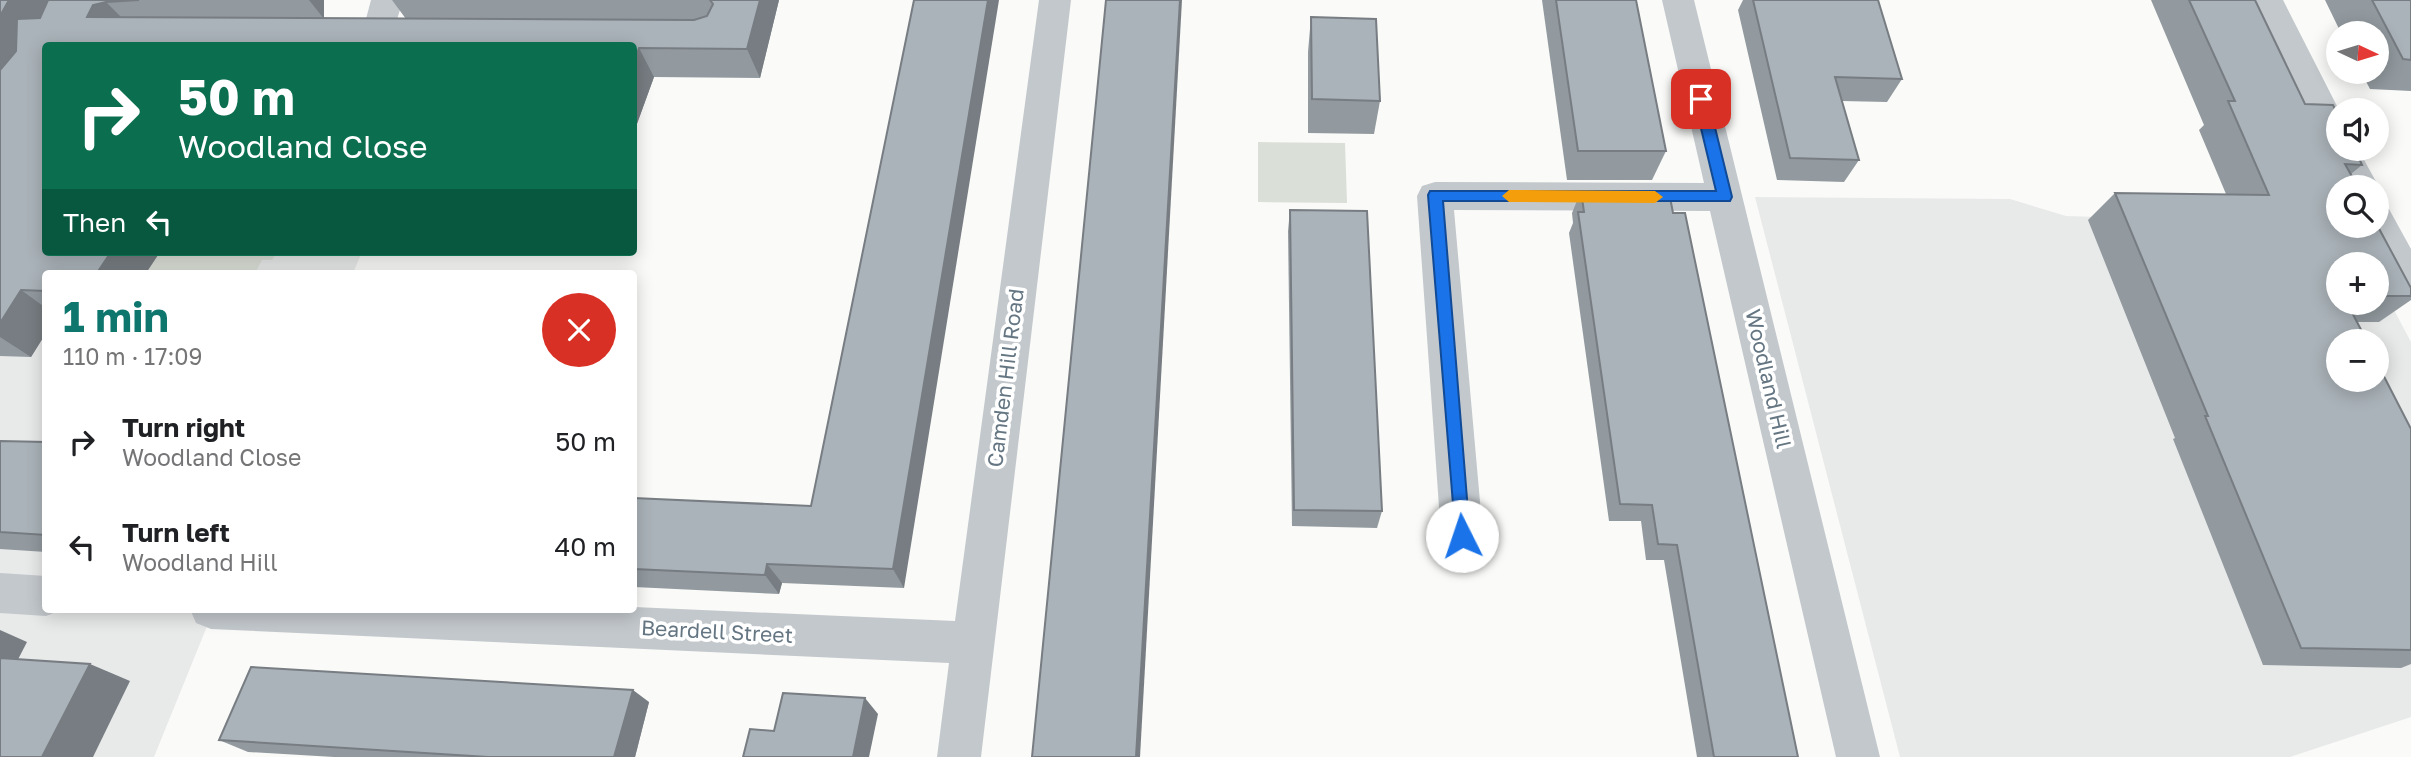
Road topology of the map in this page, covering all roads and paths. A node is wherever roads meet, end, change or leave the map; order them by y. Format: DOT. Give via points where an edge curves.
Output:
graph roads {
  1 [pos="387,0"];
  2 [pos="1055,0"];
  3 [pos="1678,0"];
  4 [pos="2267,0"];
  5 [pos="344,34"];
  6 [pos="2326,118"];
  7 [pos="1724,197"];
  8 [pos="2391,230"];
  9 [pos="2411,283"];
  10 [pos="1462,536"];
  11 [pos="0,593"];
  12 [pos="42,596"];
  13 [pos="300,613"];
  14 [pos="971,643"];
  15 [pos="959,757"];
  16 [pos="1858,757"];
  1 -- 5 [label="street" via="392,34"];
  2 -- 14 [label="street, Camden Hill Road"];
  3 -- 7 [label="street, Woodland Hill"];
  4 -- 6 [label="street"];
  7 -- 10 [label="street" via="1436,195"];
  7 -- 16 [label="street, Woodland Hill"];
  8 -- 9 [label="street"];
  11 -- 12 [label="street"];
  13 -- 14 [label="street, Beardell Street"];
  14 -- 15 [label="street, Camden Hill Road"];
}
